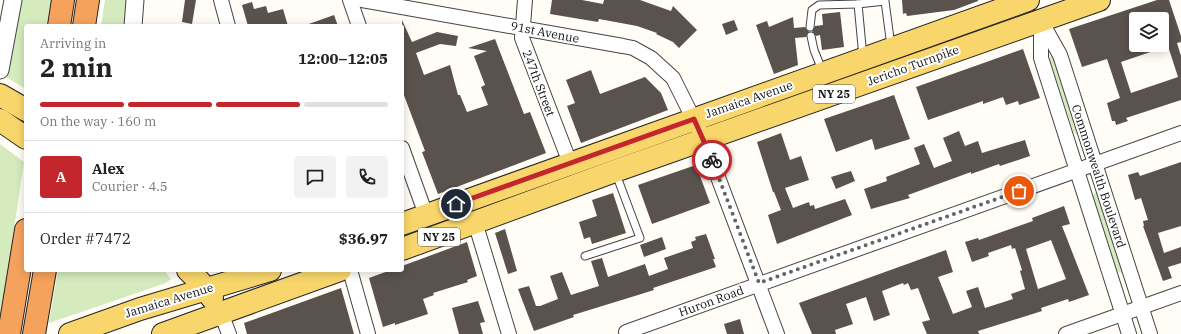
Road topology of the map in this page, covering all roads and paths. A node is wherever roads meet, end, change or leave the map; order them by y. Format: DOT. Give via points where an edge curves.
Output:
graph roads {
  1 [pos="13,0"];
  2 [pos="63,0"];
  3 [pos="88,0"];
  4 [pos="135,0"];
  5 [pos="221,0"];
  6 [pos="350,0"];
  7 [pos="362,0"];
  8 [pos="525,0"];
  9 [pos="1028,0"];
  10 [pos="1035,0"];
  11 [pos="1099,0"];
  12 [pos="858,4"];
  13 [pos="1041,20"];
  14 [pos="58,24"];
  15 [pos="84,24"];
  16 [pos="133,24"];
  17 [pos="227,24"];
  18 [pos="358,24"];
  19 [pos="810,27"];
  20 [pos="521,28"];
  21 [pos="811,36"];
  22 [pos="2,49"];
  23 [pos="892,49"];
  24 [pos="863,59"];
  25 [pos="0,70"];
  26 [pos="823,73"];
  27 [pos="4,97"];
  28 [pos="24,109"];
  29 [pos="694,119"];
  30 [pos="1,120"];
  31 [pos="1181,133"];
  32 [pos="24,137"];
  33 [pos="704,140"];
  34 [pos="404,154"];
  35 [pos="570,164"];
  36 [pos="1095,164"];
  37 [pos="1077,170"];
  38 [pos="615,171"];
  39 [pos="531,177"];
  40 [pos="426,215"];
  41 [pos="475,222"];
  42 [pos="404,223"];
  43 [pos="24,242"];
  44 [pos="404,248"];
  45 [pos="586,256"];
  46 [pos="45,272"];
  47 [pos="190,272"];
  48 [pos="263,272"];
  49 [pos="291,272"];
  50 [pos="334,272"];
  51 [pos="351,272"];
  52 [pos="759,283"];
  53 [pos="205,288"];
  54 [pos="281,291"];
  55 [pos="1181,293"];
  56 [pos="1142,307"];
  57 [pos="221,313"];
  58 [pos="1122,314"];
  59 [pos="80,332"];
  60 [pos="626,332"];
  61 [pos="9,334"];
  62 [pos="34,334"];
  63 [pos="163,334"];
  64 [pos="229,334"];
  65 [pos="368,334"];
  66 [pos="509,334"];
  67 [pos="777,334"];
  68 [pos="1066,334"];
  69 [pos="1129,334"];
  70 [pos="1150,334"];
  1 -- 22 [label="street"];
  2 -- 14 [label="highway"];
  3 -- 15 [label="highway"];
  4 -- 16 [label="street"];
  5 -- 17 [label="street"];
  6 -- 18 [label="street"];
  7 -- 20 [label="street, 91st Avenue"];
  8 -- 20 [label="street, 247th Street"];
  9 -- 23 [label="main road, Jamaica Avenue / NY 25"];
  10 -- 13 [label="street, Commonwealth Boulevard"];
  11 -- 13 [label="main road, Jericho Turnpike / NY 25"];
  12 -- 19 [label="lane" via="819,5 812,10"];
  12 -- 23 [label="lane" via="885,1"];
  12 -- 24 [label="lane"];
  13 -- 33 [label="main road, Jericho Turnpike / NY 25"];
  13 -- 36 [label="street, Commonwealth Boulevard" via="1060,55"];
  13 -- 37 [label="street, Commonwealth Boulevard" via="1042,58"];
  20 -- 29 [label="street, 91st Avenue" via="623,46 642,52 673,78"];
  20 -- 35 [label="street, 247th Street" via="522,38"];
  21 -- 26 [label="lane"];
  22 -- 25 [label="street"];
  23 -- 24 [label="main road, Jamaica Avenue / NY 25"];
  24 -- 26 [label="main road, Jamaica Avenue / NY 25"];
  26 -- 29 [label="main road, Jamaica Avenue / NY 25"];
  27 -- 28 [label="main road"];
  29 -- 33 [label="street, 91st Avenue"];
  29 -- 35 [label="main road, Jamaica Avenue / NY 25"];
  30 -- 32 [label="main road"];
  31 -- 36 [label="street, Huron Road"];
  33 -- 38 [label="main road, NY 25"];
  33 -- 52 [label="street, 91st Avenue"];
  34 -- 40 [label="street"];
  35 -- 39 [label="main road, Jamaica Avenue / NY 25"];
  36 -- 37 [label="street, Huron Road"];
  36 -- 56 [label="street, Commonwealth Boulevard"];
  37 -- 52 [label="street, Huron Road"];
  37 -- 58 [label="street, Commonwealth Boulevard"];
  38 -- 41 [label="main road, NY 25"];
  38 -- 45 [label="lane" via="640,238"];
  39 -- 40 [label="main road, Jamaica Avenue / NY 25"];
  39 -- 41 [label="main road" via="520,189 486,202 477,211"];
  40 -- 42 [label="main road, Jamaica Avenue / NY 25"];
  41 -- 44 [label="main road, NY 25"];
  41 -- 66 [label="street"];
  43 -- 61 [label="highway"];
  46 -- 62 [label="highway"];
  47 -- 53 [label="main road"];
  48 -- 53 [label="main road, Jamaica Avenue"];
  49 -- 54 [label="main road"];
  50 -- 54 [label="main road"];
  51 -- 65 [label="street"];
  52 -- 60 [label="street, Huron Road"];
  52 -- 67 [label="street, 91st Avenue"];
  53 -- 57 [label="main road"];
  53 -- 59 [label="main road, Jamaica Avenue"];
  54 -- 57 [label="main road"];
  55 -- 56 [label="street"];
  56 -- 58 [label="street"];
  56 -- 70 [label="street, Commonwealth Boulevard"];
  57 -- 63 [label="main road"];
  57 -- 64 [label="street"];
  58 -- 68 [label="street"];
  58 -- 69 [label="street, Commonwealth Boulevard"];
}
